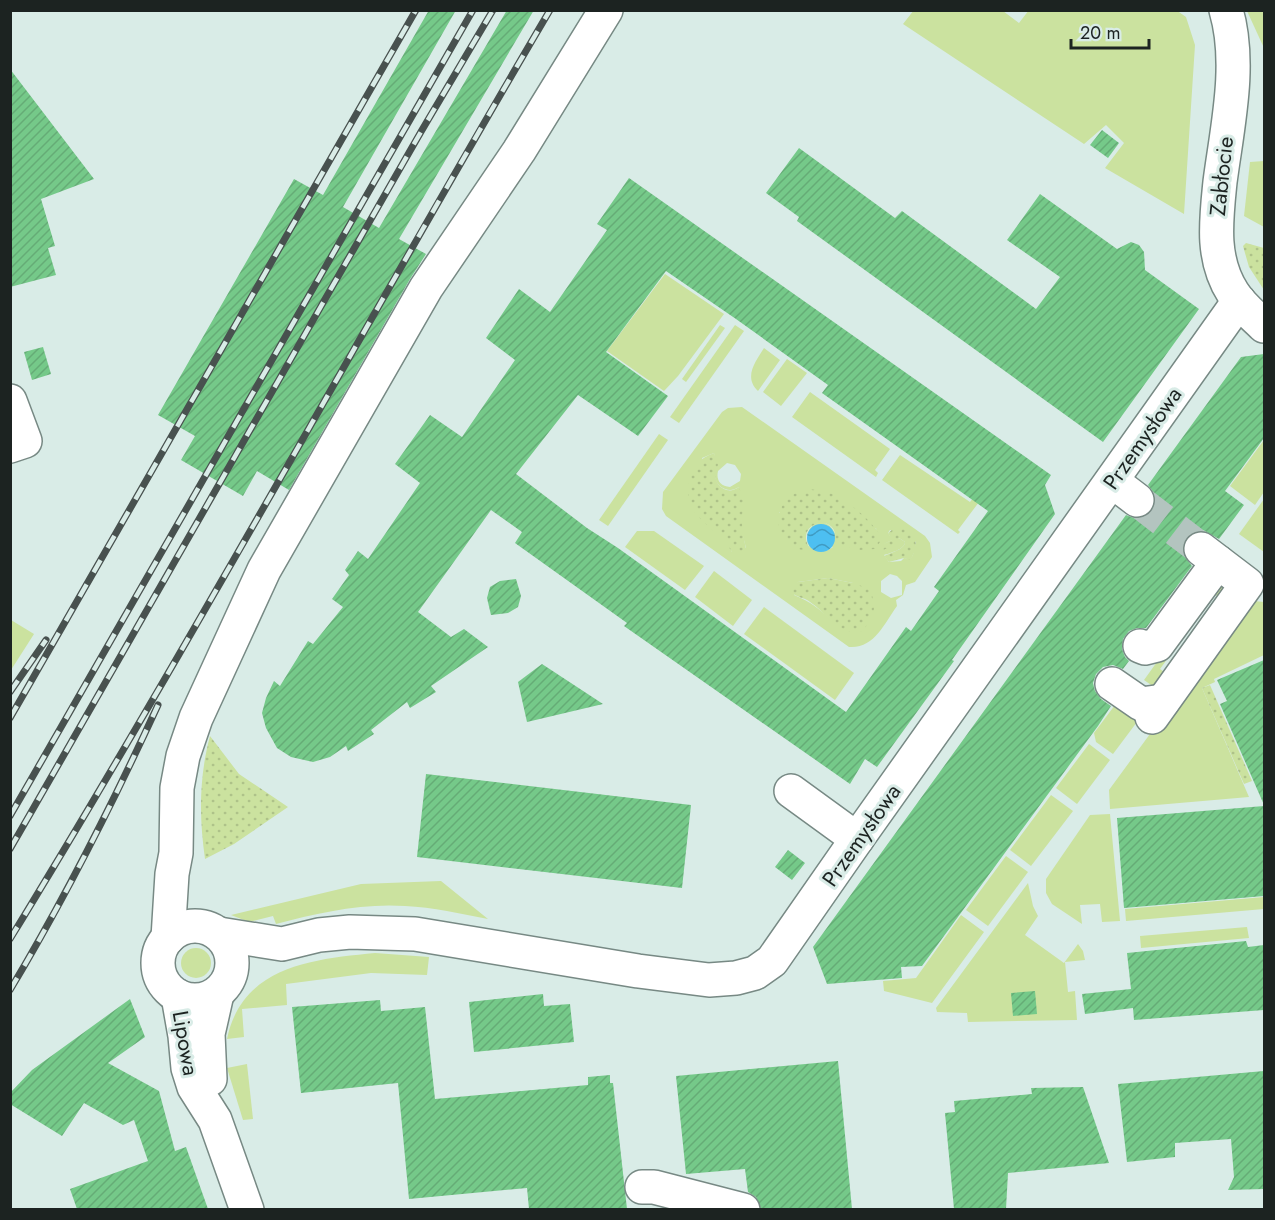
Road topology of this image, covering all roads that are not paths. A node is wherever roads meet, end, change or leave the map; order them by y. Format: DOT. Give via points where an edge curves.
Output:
graph roads {
  1 [pos="606,10"];
  2 [pos="1226,10"];
  3 [pos="1239,302"];
  4 [pos="1264,326"];
  5 [pos="10,401"];
  6 [pos="18,443"];
  7 [pos="1256,590"];
  8 [pos="1140,645"];
  9 [pos="1112,684"];
  10 [pos="791,791"];
  11 [pos="857,839"];
  12 [pos="176,853"];
  13 [pos="209,930"];
  14 [pos="168,938"];
  15 [pos="282,944"];
  16 [pos="223,987"];
  17 [pos="178,996"];
  18 [pos="215,1120"];
  19 [pos="642,1187"];
  20 [pos="247,1209"];
  21 [pos="744,1209"];
  22 [pos="750,1209"];
  1 -- 12 [label="street" via="519,151 426,288 264,570 186,746 177,788"];
  2 -- 3 [label="street, Zabłocie" via="1233,40 1233,71 1216,244 1219,264"];
  3 -- 4 [label="street, Zabłocie"];
  3 -- 11 [label="street, Przemysłowa" via="1125,490"];
  5 -- 6 [label="street"];
  7 -- 8 [label="street" via="1209,556 1157,645"];
  7 -- 9 [label="street" via="1157,709"];
  10 -- 11 [label="street"];
  11 -- 15 [label="street, Przemysłowa" via="772,961 755,973 736,978 709,980 650,972 415,934 350,932"];
  12 -- 13 [label="street"];
  12 -- 14 [label="street"];
  13 -- 14 [label="street" via="182,928"];
  13 -- 15 [label="street, Przemysłowa"];
  13 -- 16 [label="street" via="227,944 232,955 233,968"];
  14 -- 17 [label="street" via="161,948 158,970 169,990"];
  15 -- 16 [label="street, Przemysłowa"];
  16 -- 17 [label="street" via="208,999 198,1001"];
  16 -- 18 [label="street, Lipowa" via="208,1034"];
  17 -- 18 [label="street, Lipowa" via="188,1068 194,1088"];
  18 -- 20 [label="street, Lipowa"];
  19 -- 21 [label="street"];
  21 -- 22 [label="street"];
}
